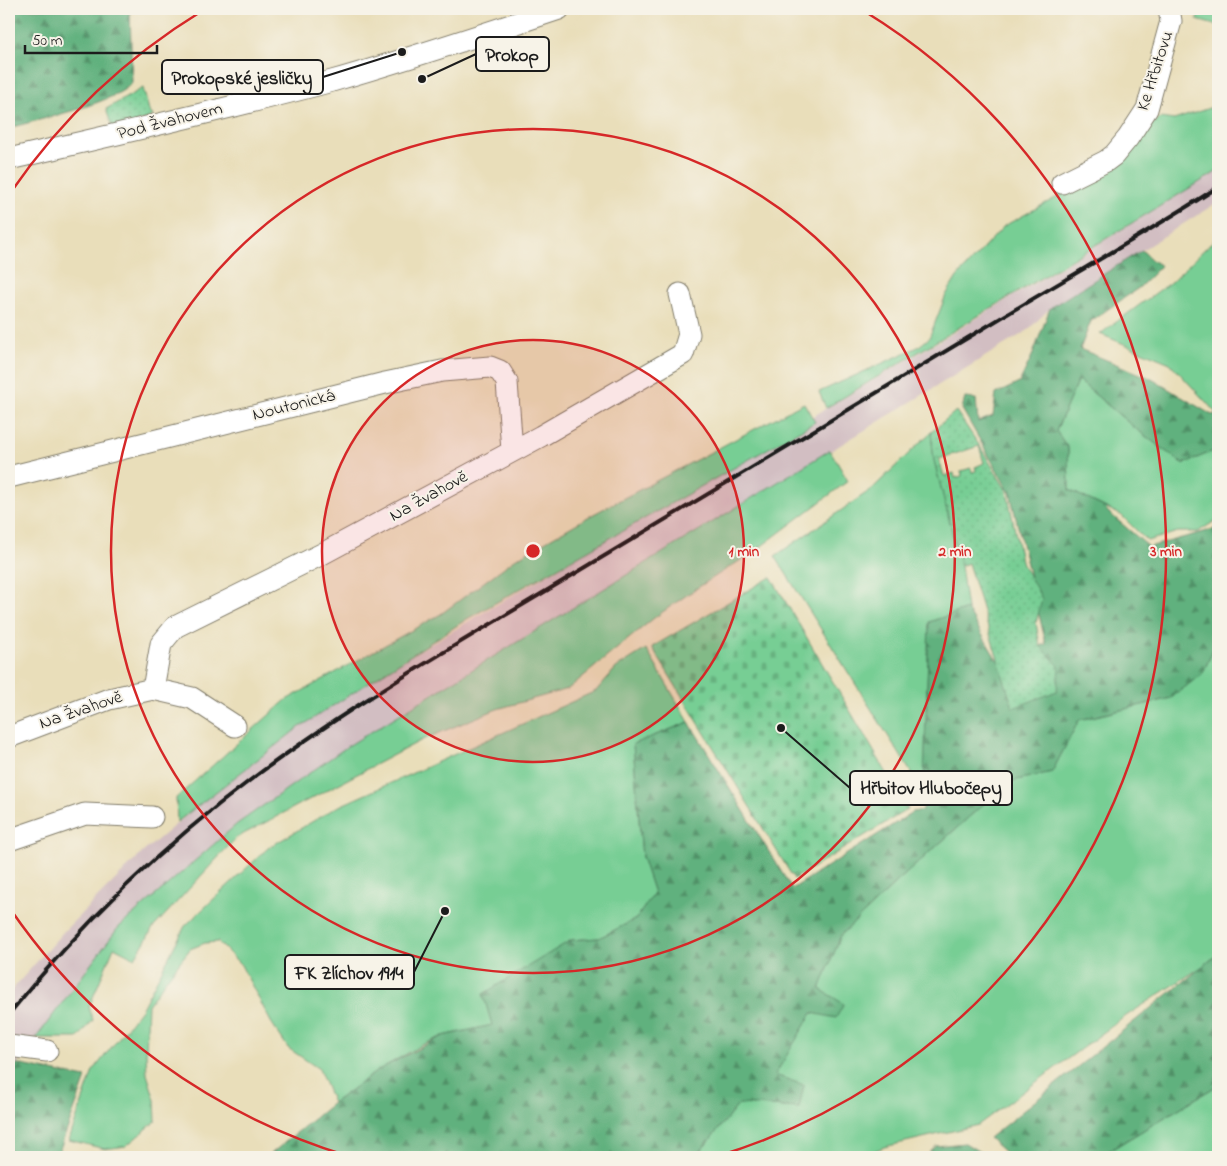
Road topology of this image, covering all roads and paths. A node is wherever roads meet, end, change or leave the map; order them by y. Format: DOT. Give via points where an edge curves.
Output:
graph roads {
  1 [pos="559,9"];
  2 [pos="1170,9"];
  3 [pos="9,159"];
  4 [pos="1062,183"];
  5 [pos="680,294"];
  6 [pos="512,451"];
  7 [pos="9,477"];
  8 [pos="153,689"];
  9 [pos="236,726"];
  10 [pos="9,737"];
  11 [pos="152,817"];
  12 [pos="9,840"];
  13 [pos="9,1046"];
  14 [pos="47,1051"];
  1 -- 3 [label="street, Pod Žvahovem" via="444,48 332,80"];
  2 -- 4 [label="street, Ke Hřbitovu" via="1171,21 1147,109 1114,154"];
  5 -- 6 [label="street, Na Žvahově" via="689,334 682,354"];
  6 -- 7 [label="street, Noutonická" via="507,382 500,372 490,367 442,371 385,383"];
  6 -- 8 [label="street, Na Žvahově" via="322,554 175,627 161,644"];
  8 -- 9 [label="street, Na Žvahově" via="192,698"];
  8 -- 10 [label="street, Na Žvahově" via="109,699"];
  11 -- 12 [label="street" via="85,814"];
  13 -- 14 [label="street"];
}
